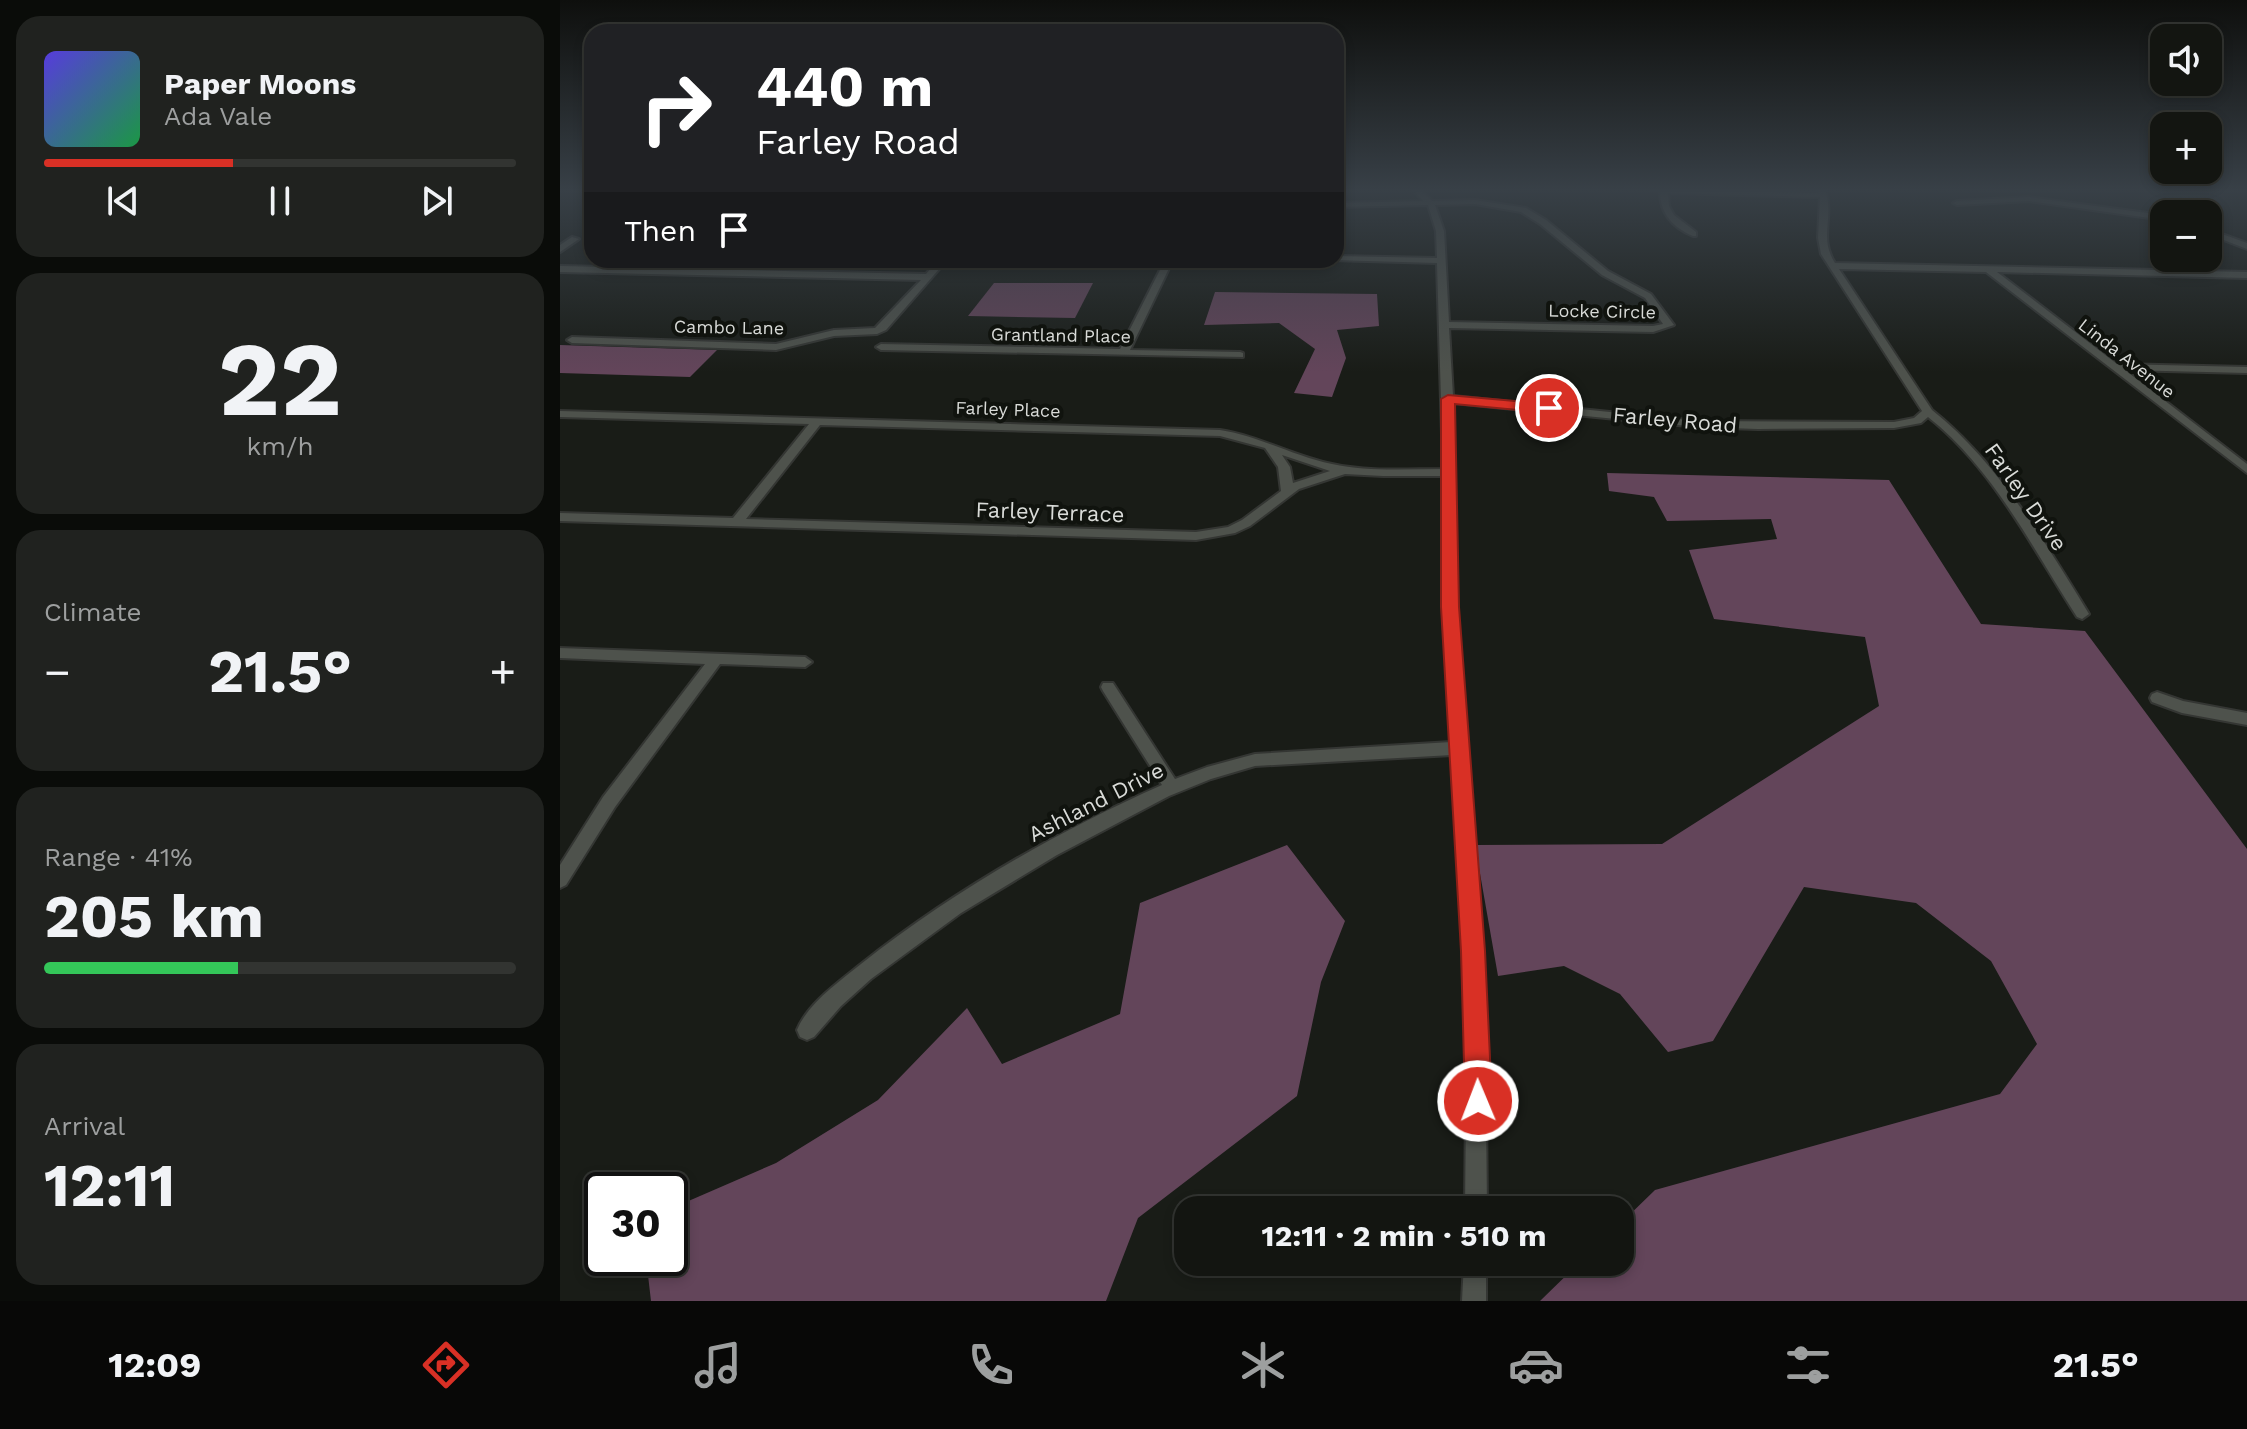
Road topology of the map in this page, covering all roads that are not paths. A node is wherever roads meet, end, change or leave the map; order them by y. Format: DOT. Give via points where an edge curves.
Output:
graph roads {
  1 [pos="1440,251"];
  2 [pos="1577,251"];
  3 [pos="1825,251"];
  4 [pos="1344,259"];
  5 [pos="1441,261"];
  6 [pos="1832,266"];
  7 [pos="935,268"];
  8 [pos="1165,268"];
  9 [pos="560,269"];
  10 [pos="1989,270"];
  11 [pos="2247,275"];
  12 [pos="927,277"];
  13 [pos="1444,325"];
  14 [pos="572,340"];
  15 [pos="881,347"];
  16 [pos="1124,352"];
  17 [pos="1240,355"];
  18 [pos="2112,367"];
  19 [pos="2247,370"];
  20 [pos="1448,399"];
  21 [pos="1928,412"];
  22 [pos="560,414"];
  23 [pos="817,422"];
  24 [pos="1266,445"];
  25 [pos="1344,470"];
  26 [pos="2247,470"];
  27 [pos="1449,472"];
  28 [pos="1287,491"];
  29 [pos="560,517"];
  30 [pos="736,523"];
  31 [pos="2082,614"];
  32 [pos="560,653"];
  33 [pos="716,659"];
  34 [pos="805,662"];
  35 [pos="1108,687"];
  36 [pos="2157,698"];
  37 [pos="2247,719"];
  38 [pos="1460,748"];
  39 [pos="1171,786"];
  40 [pos="560,880"];
  41 [pos="807,1030"];
  42 [pos="1476,1196"];
  43 [pos="1475,1276"];
  44 [pos="1474,1301"];
  1 -- 5 [label="street"];
  2 -- 13 [label="street, Locke Circle" via="1648,296 1669,325"];
  3 -- 6 [label="street"];
  4 -- 5 [label="street"];
  5 -- 13 [label="street"];
  6 -- 10 [label="street"];
  6 -- 21 [label="street"];
  7 -- 12 [label="street"];
  8 -- 16 [label="street"];
  9 -- 12 [label="street"];
  10 -- 11 [label="street"];
  10 -- 18 [label="street, Linda Avenue"];
  12 -- 14 [label="street, Cambo Lane" via="877,331 834,333 776,347"];
  13 -- 20 [label="street"];
  15 -- 16 [label="street, Grantland Place"];
  16 -- 17 [label="street, Grantland Place"];
  18 -- 19 [label="street"];
  18 -- 26 [label="street, Linda Avenue"];
  20 -- 21 [label="street, Farley Road" via="1758,426 1894,425 1917,421"];
  20 -- 27 [label="street"];
  21 -- 31 [label="street, Farley Drive" via="1979,463"];
  22 -- 23 [label="street, Farley Place"];
  23 -- 24 [label="street, Farley Place" via="1220,433"];
  23 -- 30 [label="street"];
  24 -- 25 [label="street, Farley Place"];
  24 -- 28 [label="street" via="1281,458"];
  25 -- 27 [label="street, Farley Place"];
  25 -- 28 [label="street, Farley Terrace"];
  27 -- 38 [label="street" via="1450,607"];
  28 -- 30 [label="street, Farley Terrace" via="1246,523 1196,536"];
  29 -- 30 [label="street, Farley Terrace"];
  32 -- 33 [label="street"];
  33 -- 34 [label="street"];
  33 -- 40 [label="street" via="609,802"];
  35 -- 39 [label="street"];
  36 -- 37 [label="street"];
  38 -- 39 [label="street, Ashland Drive" via="1255,760"];
  38 -- 42 [label="street" via="1476,1009"];
  39 -- 41 [label="street, Ashland Drive" via="1007,873 940,915 824,1007"];
  43 -- 44 [label="street"];
}
